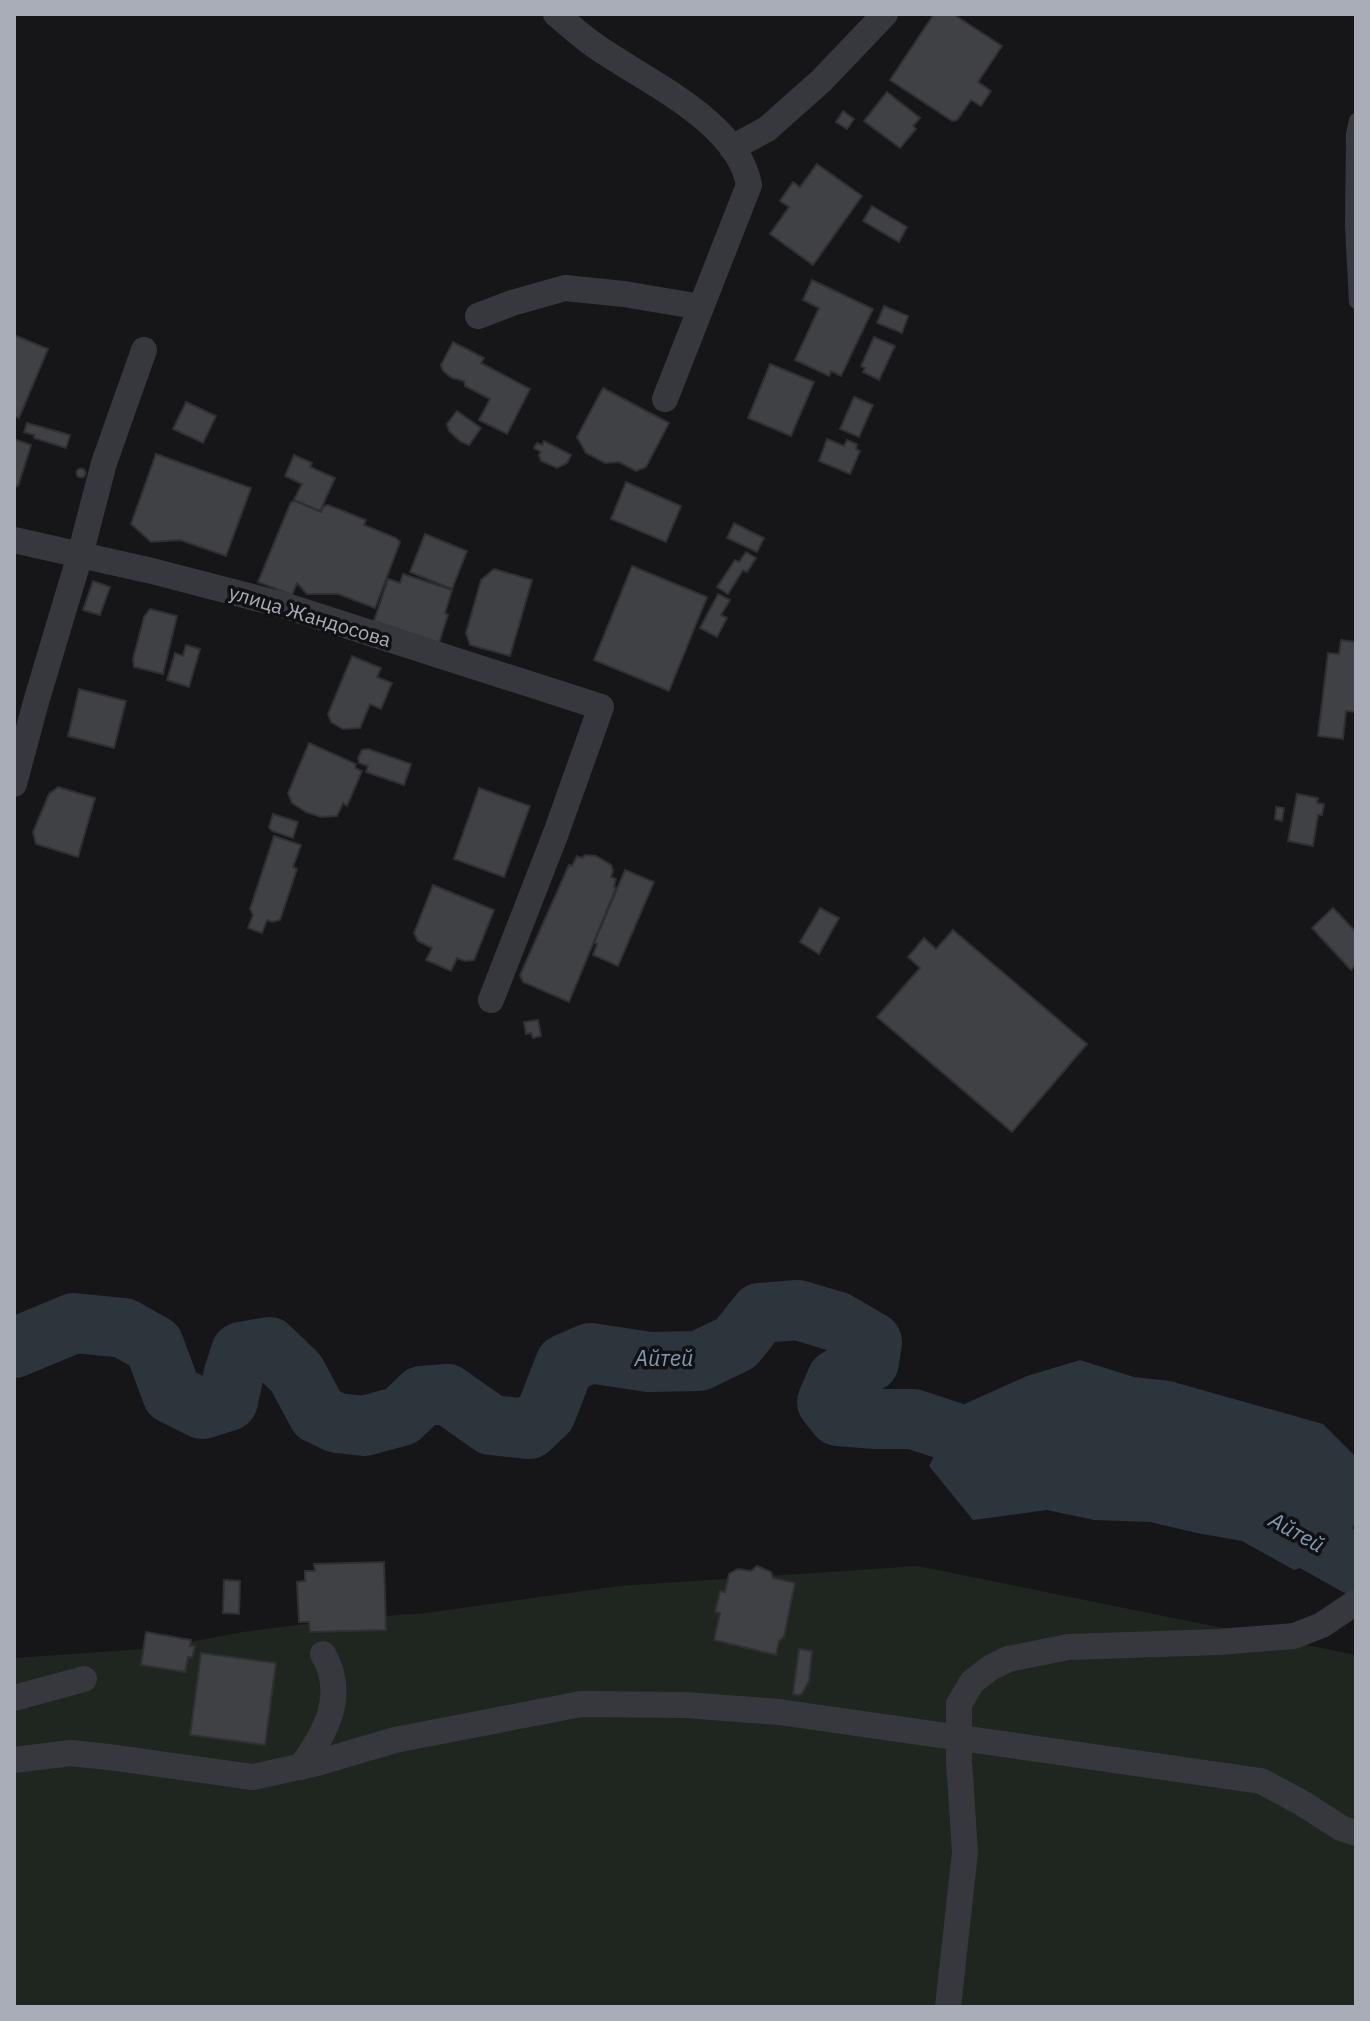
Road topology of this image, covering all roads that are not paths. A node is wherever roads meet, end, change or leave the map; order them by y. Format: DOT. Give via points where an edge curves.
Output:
graph roads {
  1 [pos="556,14"];
  2 [pos="885,14"];
  3 [pos="1356,120"];
  4 [pos="732,148"];
  5 [pos="1356,302"];
  6 [pos="701,307"];
  7 [pos="478,316"];
  8 [pos="144,350"];
  9 [pos="665,399"];
  10 [pos="14,540"];
  11 [pos="80,555"];
  12 [pos="14,784"];
  13 [pos="491,1000"];
  14 [pos="1356,1602"];
  15 [pos="323,1654"];
  16 [pos="84,1679"];
  17 [pos="14,1698"];
  18 [pos="959,1739"];
  19 [pos="14,1745"];
  20 [pos="71,1753"];
  21 [pos="14,1760"];
  22 [pos="301,1767"];
  23 [pos="1356,1833"];
  24 [pos="948,2007"];
  1 -- 4 [label="street" via="716,127"];
  2 -- 4 [label="street" via="767,129"];
  3 -- 5 [label="lane"];
  4 -- 6 [label="street" via="749,185"];
  6 -- 7 [label="street" via="565,288"];
  6 -- 9 [label="street"];
  8 -- 11 [label="street" via="104,463"];
  10 -- 11 [label="street, улица Жандосова"];
  11 -- 12 [label="street"];
  11 -- 13 [label="street, улица Жандосова" via="283,605 601,707"];
  14 -- 18 [label="street" via="1294,1636 1068,1647 1008,1659 972,1682 959,1704"];
  15 -- 22 [label="street" via="335,1693 317,1744"];
  16 -- 17 [label="street"];
  18 -- 22 [label="street" via="779,1712 581,1704 395,1740"];
  18 -- 23 [label="street" via="1261,1781"];
  18 -- 24 [label="street" via="965,1852"];
  19 -- 20 [label="street"];
  20 -- 21 [label="street"];
  20 -- 22 [label="street" via="253,1777"];
}
